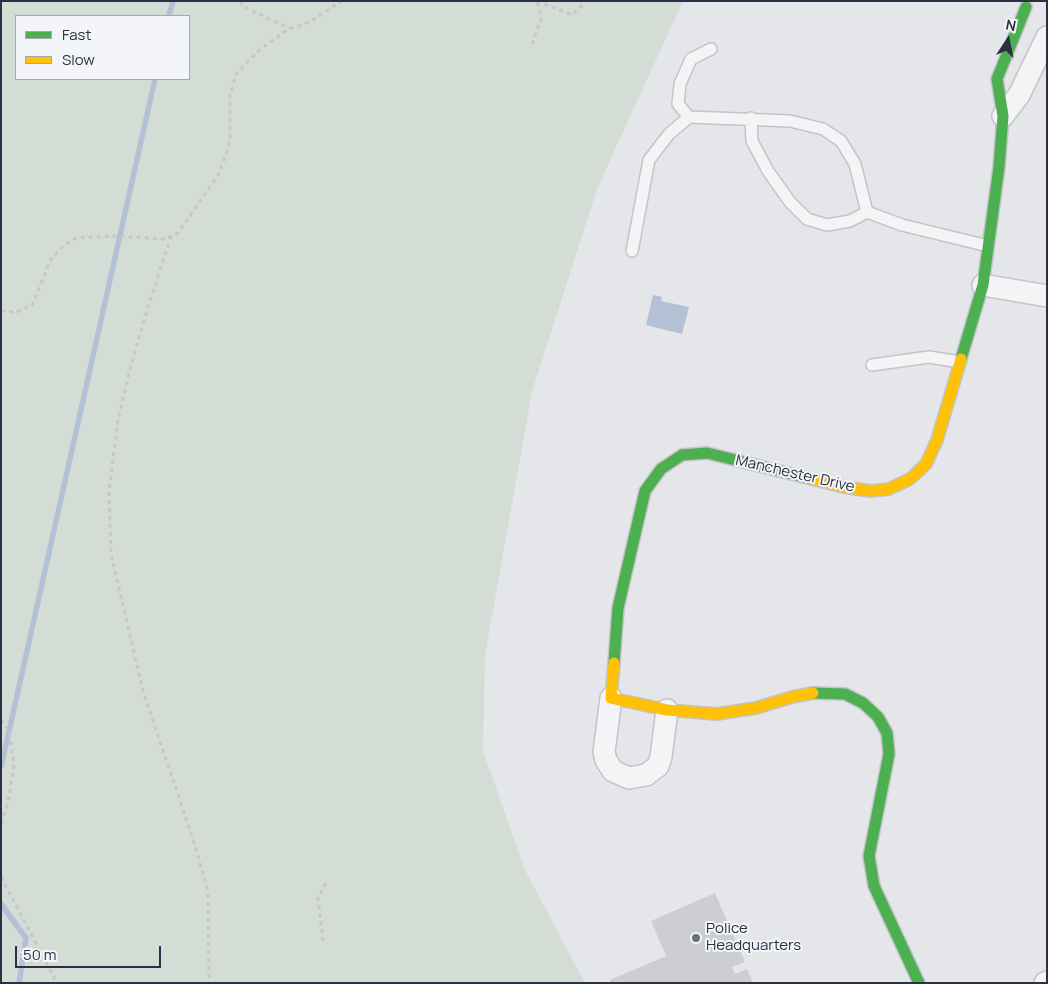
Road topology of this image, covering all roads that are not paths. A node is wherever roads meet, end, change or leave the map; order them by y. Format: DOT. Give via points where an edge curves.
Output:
graph roads {
  1 [pos="1013,1"];
  2 [pos="1026,7"];
  3 [pos="1040,13"];
  4 [pos="1047,37"];
  5 [pos="711,49"];
  6 [pos="1003,116"];
  7 [pos="689,117"];
  8 [pos="751,118"];
  9 [pos="867,212"];
  10 [pos="988,246"];
  11 [pos="632,251"];
  12 [pos="983,285"];
  13 [pos="1047,296"];
  14 [pos="960,362"];
  15 [pos="872,365"];
  16 [pos="612,698"];
  17 [pos="667,710"];
  18 [pos="919,983"];
  1 -- 2 [label="street"];
  2 -- 3 [label="street"];
  2 -- 6 [label="street, Manchester Drive" via="997,80"];
  4 -- 6 [label="street" via="1019,95"];
  5 -- 7 [label="lane" via="691,59 680,84 678,104"];
  6 -- 10 [label="street, Manchester Drive"];
  7 -- 8 [label="lane"];
  7 -- 11 [label="lane" via="669,134 649,160"];
  8 -- 9 [label="lane" via="790,121 823,129 840,142 854,164"];
  8 -- 9 [label="lane" via="752,141 768,171 807,219 827,225 850,221"];
  9 -- 10 [label="lane" via="902,225"];
  10 -- 12 [label="street, Manchester Drive"];
  12 -- 13 [label="street"];
  12 -- 14 [label="street, Manchester Drive"];
  14 -- 15 [label="lane" via="929,358"];
  14 -- 16 [label="street, Manchester Drive" via="937,440 926,464 910,479 889,489 870,491 844,487 707,454 682,455 661,469 645,491 618,608"];
  16 -- 17 [label="street"];
  16 -- 17 [label="street, Manchester Drive" via="604,752 613,771 630,778 646,776 658,766 662,757"];
  17 -- 18 [label="street" via="717,714 818,692 845,694 863,703 878,717 887,733 889,754 869,856 874,886"];
}
